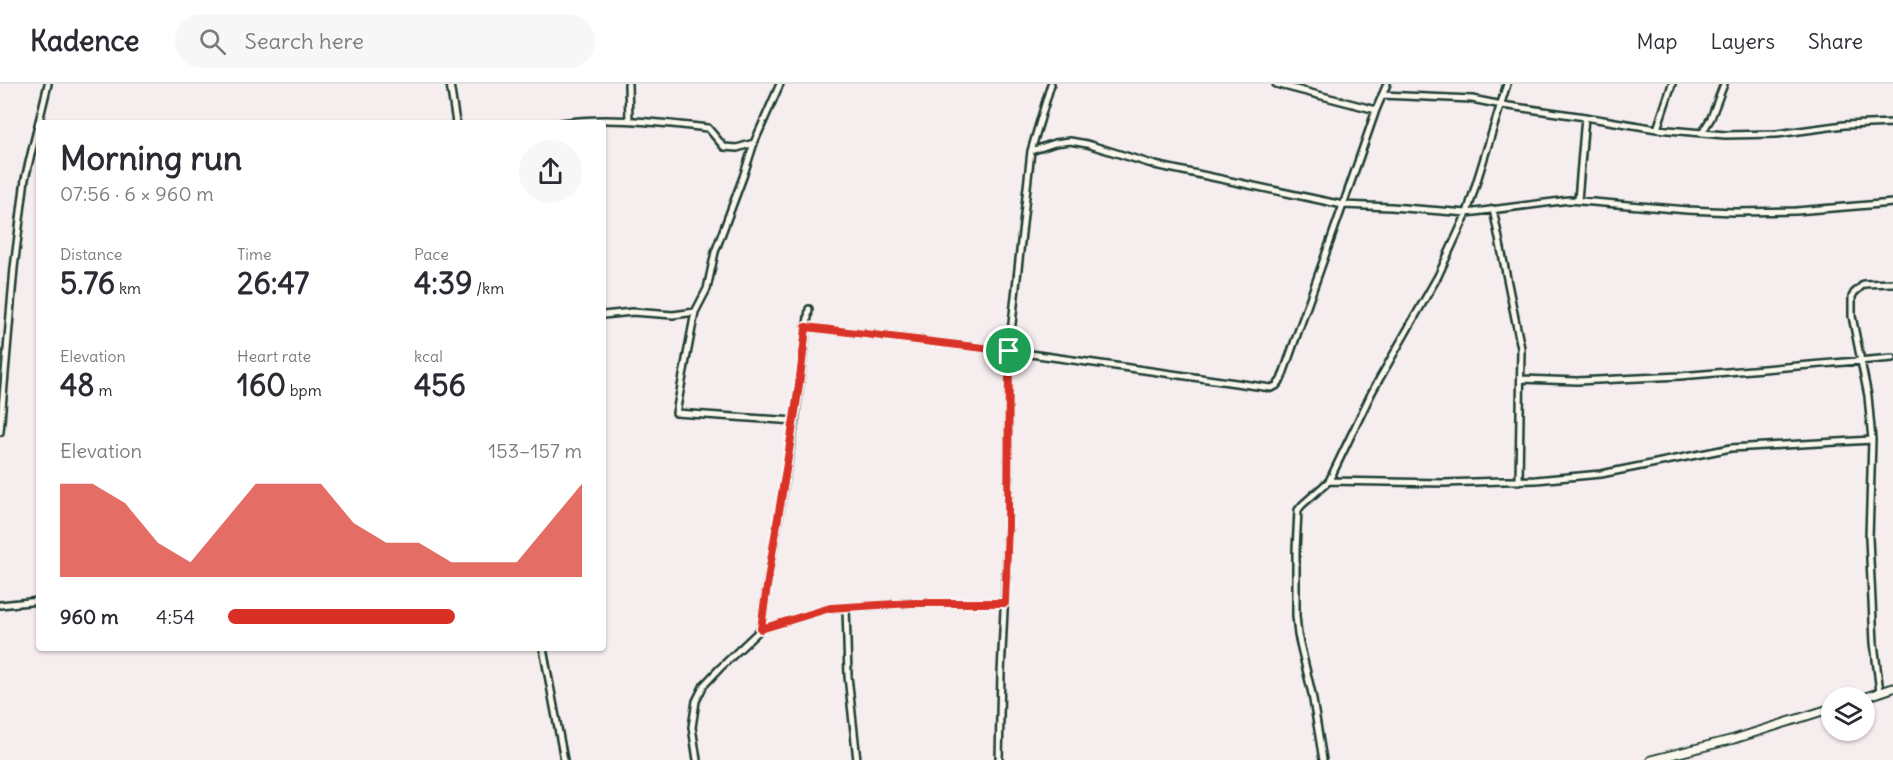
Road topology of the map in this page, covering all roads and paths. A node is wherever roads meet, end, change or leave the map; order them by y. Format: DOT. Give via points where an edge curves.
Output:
graph roads {
  1 [pos="48,84"];
  2 [pos="450,84"];
  3 [pos="628,84"];
  4 [pos="780,84"];
  5 [pos="1051,84"];
  6 [pos="1276,84"];
  7 [pos="1387,84"];
  8 [pos="1508,84"];
  9 [pos="1672,84"];
  10 [pos="1724,84"];
  11 [pos="1382,94"];
  12 [pos="1502,105"];
  13 [pos="1376,110"];
  14 [pos="1586,117"];
  15 [pos="40,120"];
  16 [pos="456,120"];
  17 [pos="606,120"];
  18 [pos="630,120"];
  19 [pos="1893,123"];
  20 [pos="1657,129"];
  21 [pos="1702,133"];
  22 [pos="36,136"];
  23 [pos="754,143"];
  24 [pos="1031,151"];
  25 [pos="1578,200"];
  26 [pos="1893,203"];
  27 [pos="1343,205"];
  28 [pos="1493,209"];
  29 [pos="1467,213"];
  30 [pos="1893,283"];
  31 [pos="809,309"];
  32 [pos="695,312"];
  33 [pos="606,315"];
  34 [pos="806,327"];
  35 [pos="1009,351"];
  36 [pos="1893,358"];
  37 [pos="1863,362"];
  38 [pos="1521,379"];
  39 [pos="795,421"];
  40 [pos="0,432"];
  41 [pos="1872,440"];
  42 [pos="1329,481"];
  43 [pos="1519,481"];
  44 [pos="36,601"];
  45 [pos="1005,603"];
  46 [pos="0,605"];
  47 [pos="846,607"];
  48 [pos="761,629"];
  49 [pos="544,651"];
  50 [pos="1893,688"];
  51 [pos="1880,692"];
  52 [pos="1875,694"];
  53 [pos="1821,711"];
  54 [pos="564,760"];
  55 [pos="697,760"];
  56 [pos="856,760"];
  57 [pos="999,760"];
  58 [pos="1323,760"];
  59 [pos="1651,760"];
  1 -- 15 [label="street"];
  2 -- 16 [label="street"];
  3 -- 18 [label="street"];
  4 -- 23 [label="street"];
  5 -- 24 [label="street"];
  6 -- 13 [label="street"];
  7 -- 11 [label="street"];
  8 -- 12 [label="street"];
  9 -- 20 [label="street"];
  10 -- 21 [label="street"];
  11 -- 12 [label="street" via="1472,99"];
  11 -- 13 [label="street"];
  12 -- 14 [label="street"];
  12 -- 29 [label="street"];
  13 -- 27 [label="street"];
  14 -- 20 [label="street"];
  14 -- 25 [label="street"];
  17 -- 18 [label="street"];
  18 -- 23 [label="street" via="708,128 724,147"];
  19 -- 21 [label="street" via="1777,134"];
  20 -- 21 [label="street"];
  22 -- 40 [label="street" via="14,268"];
  23 -- 32 [label="street" via="715,252 707,289"];
  24 -- 27 [label="street" via="1063,142 1087,144 1155,165"];
  24 -- 35 [label="street"];
  25 -- 26 [label="street" via="1734,212"];
  25 -- 28 [label="street"];
  27 -- 29 [label="street"];
  27 -- 35 [label="street" via="1276,386 1266,388"];
  28 -- 29 [label="street"];
  28 -- 38 [label="street" via="1521,348"];
  29 -- 42 [label="street" via="1438,276 1372,392"];
  30 -- 37 [label="street" via="1864,284 1852,297 1856,342"];
  31 -- 34 [label="street"];
  32 -- 33 [label="street"];
  32 -- 39 [label="street" via="676,413"];
  34 -- 35 [label="street"];
  34 -- 39 [label="street"];
  35 -- 45 [label="street"];
  36 -- 37 [label="street"];
  37 -- 38 [label="street" via="1680,376 1577,381"];
  37 -- 41 [label="street"];
  38 -- 43 [label="street"];
  39 -- 48 [label="street"];
  41 -- 43 [label="street" via="1731,448 1601,474"];
  41 -- 51 [label="street" via="1869,538"];
  42 -- 43 [label="street"];
  42 -- 58 [label="street" via="1298,510 1296,550 1298,635"];
  44 -- 46 [label="street"];
  45 -- 47 [label="street"];
  45 -- 57 [label="street"];
  47 -- 48 [label="street" via="830,608"];
  47 -- 56 [label="street"];
  48 -- 55 [label="street" via="704,685 696,701 692,727"];
  49 -- 54 [label="street"];
  50 -- 51 [label="street"];
  51 -- 52 [label="street"];
  53 -- 59 [label="street"];
}
